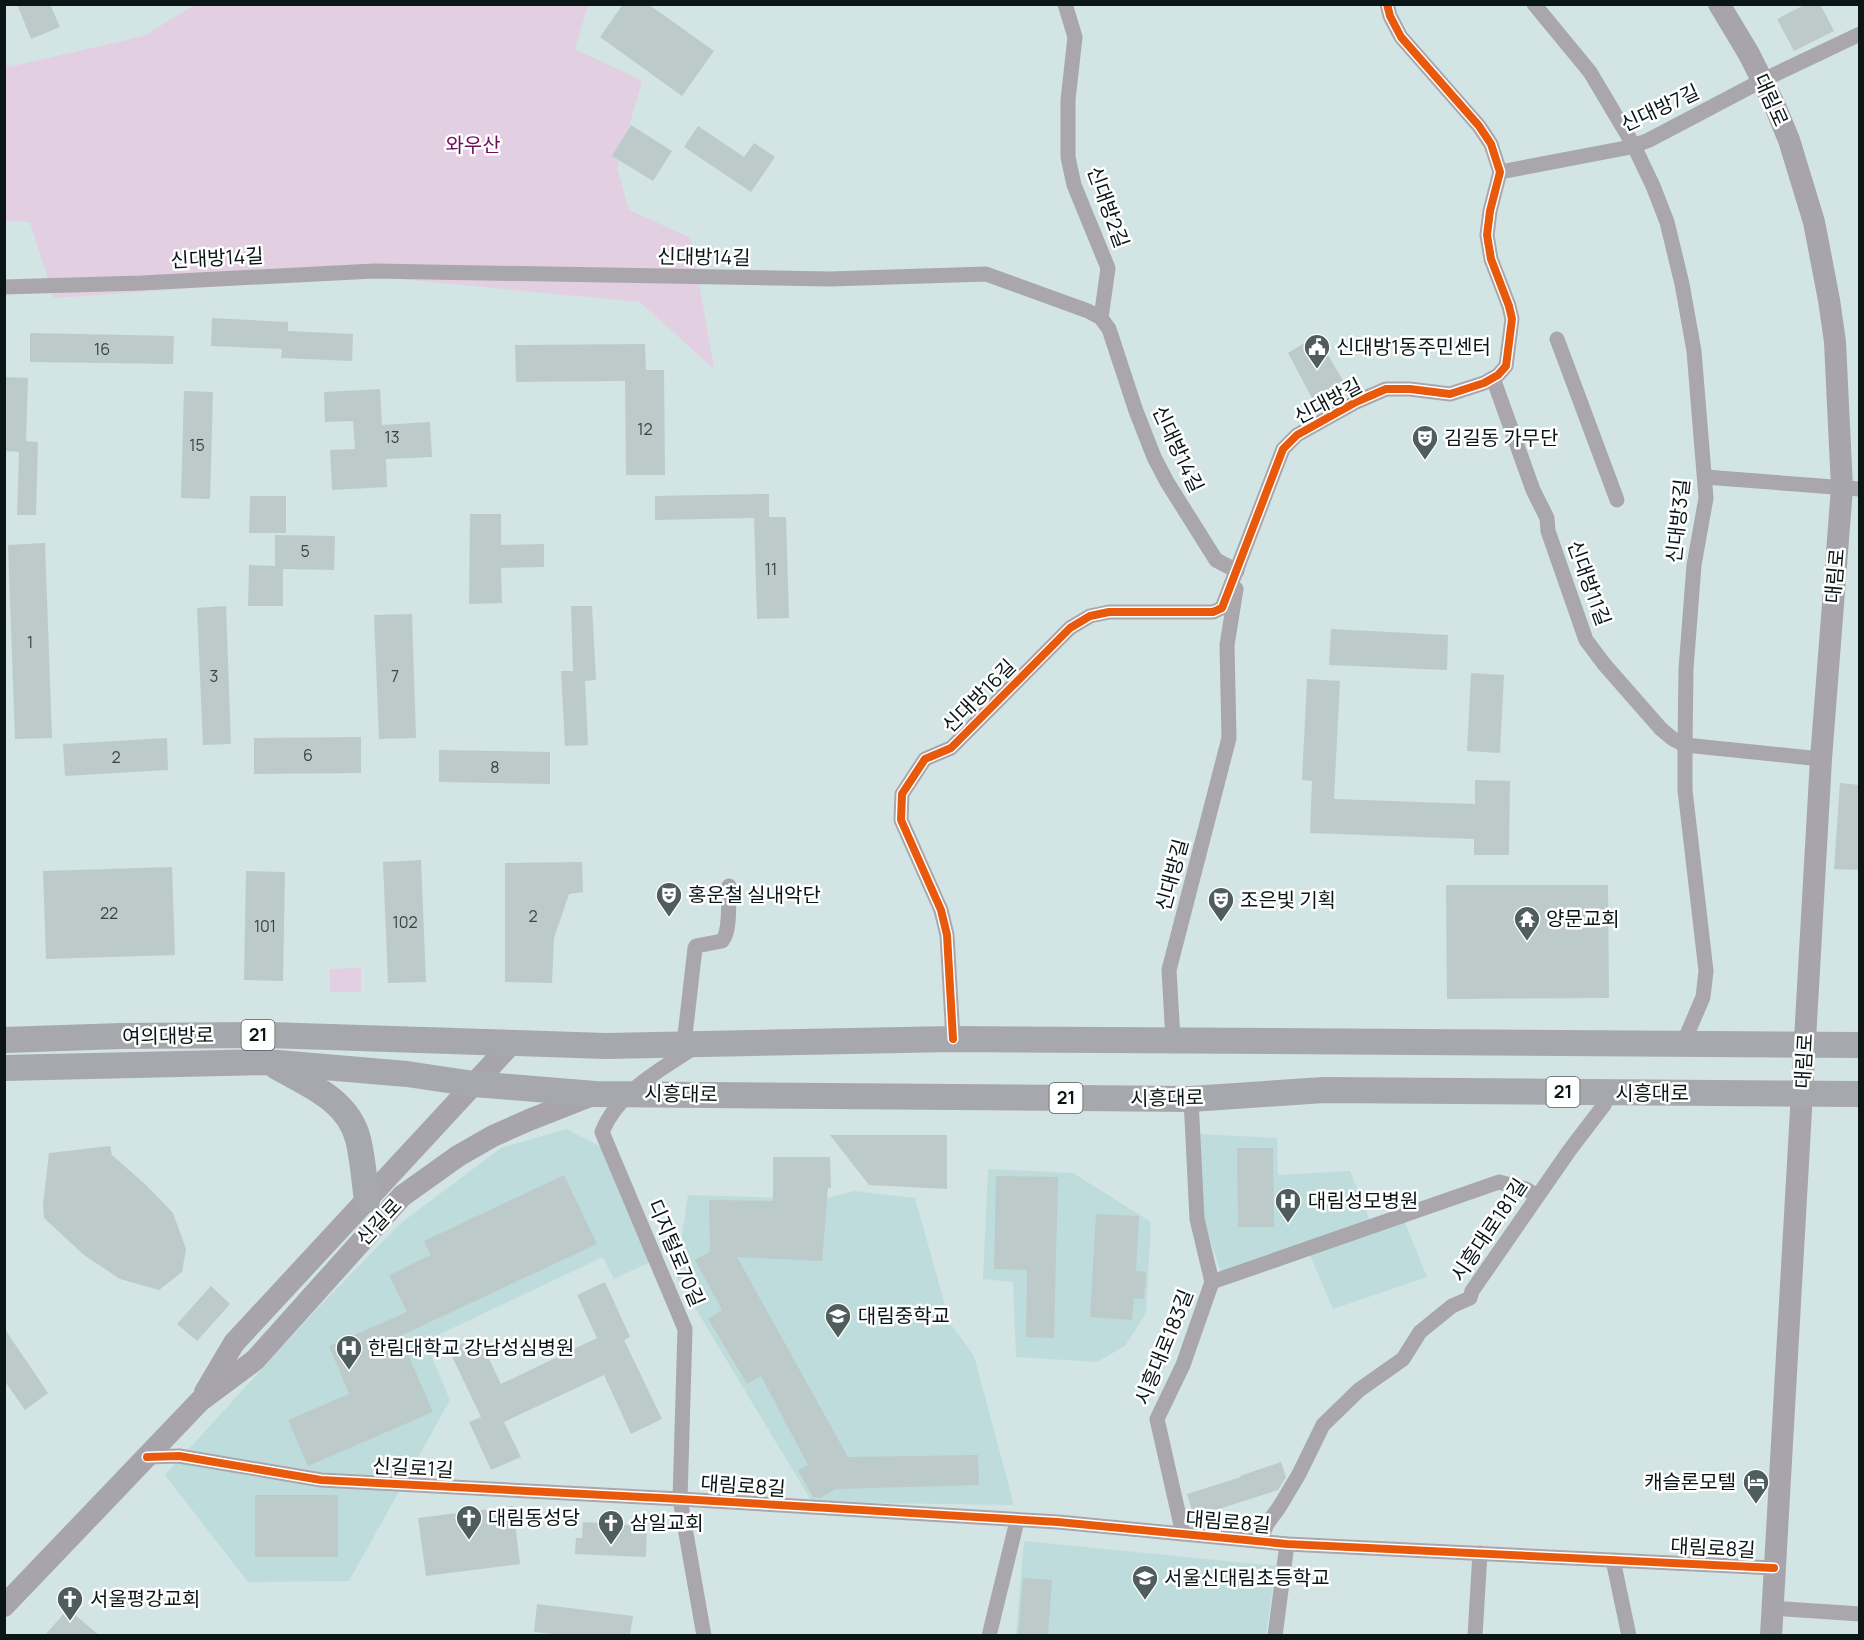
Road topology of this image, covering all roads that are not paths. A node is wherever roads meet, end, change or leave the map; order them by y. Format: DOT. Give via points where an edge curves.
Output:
graph roads {
  1 [pos="1065,4"];
  2 [pos="1387,4"];
  3 [pos="1534,4"];
  4 [pos="1719,4"];
  5 [pos="1860,34"];
  6 [pos="1762,80"];
  7 [pos="1634,146"];
  8 [pos="1500,172"];
  9 [pos="4,287"];
  10 [pos="1101,318"];
  11 [pos="1557,339"];
  12 [pos="1493,378"];
  13 [pos="1705,477"];
  14 [pos="1851,488"];
  15 [pos="1617,500"];
  16 [pos="1237,571"];
  17 [pos="1685,745"];
  18 [pos="1821,759"];
  19 [pos="729,886"];
  20 [pos="953,1039"];
  21 [pos="4,1040"];
  22 [pos="1173,1040"];
  23 [pos="512,1043"];
  24 [pos="691,1044"];
  25 [pos="1683,1044"];
  26 [pos="1805,1044"];
  27 [pos="1860,1045"];
  28 [pos="266,1062"];
  29 [pos="4,1068"];
  30 [pos="474,1084"];
  31 [pos="1610,1092"];
  32 [pos="595,1094"];
  33 [pos="629,1094"];
  34 [pos="1803,1094"];
  35 [pos="1860,1094"];
  36 [pos="1191,1099"];
  37 [pos="1537,1196"];
  38 [pos="368,1200"];
  39 [pos="1212,1282"];
  40 [pos="200,1401"];
  41 [pos="147,1456"];
  42 [pos="680,1499"];
  43 [pos="1017,1521"];
  44 [pos="1183,1534"];
  45 [pos="1260,1542"];
  46 [pos="1287,1544"];
  47 [pos="1480,1553"];
  48 [pos="1613,1560"];
  49 [pos="1774,1568"];
  50 [pos="4,1606"];
  51 [pos="1772,1608"];
  52 [pos="1860,1614"];
  53 [pos="704,1635"];
  54 [pos="989,1635"];
  55 [pos="1275,1635"];
  56 [pos="1475,1635"];
  57 [pos="1629,1635"];
  58 [pos="1771,1635"];
  1 -- 10 [label="street, 신대방2길" via="1075,37 1068,100 1068,157 1074,185 1107,268"];
  2 -- 8 [label="street" via="1401,37 1479,126 1491,144"];
  3 -- 7 [label="street, 신대방3길" via="1590,72"];
  4 -- 6 [label="main road, 대림로"];
  5 -- 6 [label="street, 신대방7길"];
  6 -- 7 [label="street, 신대방7길"];
  6 -- 14 [label="main road, 대림로" via="1789,140 1814,222 1835,342"];
  7 -- 8 [label="street, 신대방7길"];
  7 -- 13 [label="street, 신대방3길" via="1667,222 1682,284 1694,351"];
  8 -- 12 [label="street" via="1487,235 1491,259 1512,319 1506,366"];
  9 -- 10 [label="street, 신대방14길" via="374,271 830,279 986,274"];
  10 -- 16 [label="street, 신대방14길" via="1109,329 1136,411 1167,482 1216,560"];
  11 -- 15 [label="street"];
  12 -- 16 [label="street, 신대방길" via="1450,394 1386,389 1297,435 1283,449"];
  12 -- 17 [label="street, 신대방11길" via="1547,518 1548,531 1587,640 1661,729"];
  13 -- 14 [label="street"];
  13 -- 17 [label="street, 신대방3길" via="1706,498 1694,565"];
  14 -- 18 [label="main road, 대림로"];
  16 -- 20 [label="street, 신대방16길" via="1222,608 1213,612 1109,612 1090,616 1070,628 951,748 925,759 902,794 901,820 941,910 947,935"];
  16 -- 22 [label="street, 신대방길" via="1227,645 1229,738 1170,970"];
  17 -- 18 [label="street, 신대방11길"];
  17 -- 25 [label="street, 신대방3길" via="1685,790 1706,971 1703,997"];
  18 -- 26 [label="main road, 대림로"];
  19 -- 24 [label="street" via="725,939 695,948"];
  20 -- 22 [label="main road"];
  20 -- 24 [label="main road"];
  21 -- 23 [label="main road, 여의대방로 / 21" via="268,1035"];
  22 -- 25 [label="main road"];
  23 -- 24 [label="main road"];
  23 -- 30 [label="main road, 신길로"];
  24 -- 33 [label="street, 디지털로70길"];
  25 -- 26 [label="main road"];
  26 -- 27 [label="main road"];
  26 -- 34 [label="main road, 대림로"];
  28 -- 29 [label="main road, 여의대방로"];
  28 -- 30 [label="main road, 여의대방로"];
  28 -- 38 [label="main road" via="320,1090 350,1118 358,1139"];
  30 -- 32 [label="main road, 시흥대로 / 21"];
  30 -- 38 [label="main road, 신길로"];
  31 -- 34 [label="main road, 시흥대로 / 21"];
  31 -- 36 [label="main road, 시흥대로 / 21" via="1324,1090"];
  31 -- 37 [label="street, 시흥대로181길"];
  32 -- 33 [label="main road, 시흥대로 / 21"];
  32 -- 40 [label="main road, 신길로" via="493,1136 402,1196 255,1360"];
  33 -- 36 [label="main road, 시흥대로 / 21"];
  33 -- 42 [label="street, 디지털로70길" via="611,1113 602,1132 685,1329"];
  34 -- 35 [label="main road, 시흥대로 / 21"];
  34 -- 49 [label="main road, 대림로"];
  36 -- 39 [label="street, 시흥대로183길" via="1197,1220"];
  37 -- 39 [label="street, 시흥대로183길" via="1499,1182"];
  37 -- 45 [label="street, 시흥대로181길" via="1470,1298 1452,1306 1420,1332 1403,1359 1359,1390 1323,1425"];
  38 -- 40 [label="main road, 신길로" via="234,1343"];
  39 -- 44 [label="street, 시흥대로183길" via="1183,1365 1157,1419"];
  40 -- 41 [label="main road, 신길로"];
  41 -- 42 [label="street, 신길로1길" via="179,1456 321,1480"];
  41 -- 50 [label="main road, 신길로"];
  42 -- 43 [label="street, 대림로8길"];
  42 -- 53 [label="street, 디지털로70길"];
  43 -- 44 [label="street, 대림로8길"];
  43 -- 54 [label="street"];
  44 -- 45 [label="street, 대림로8길"];
  45 -- 46 [label="street, 대림로8길"];
  46 -- 47 [label="street, 대림로8길"];
  46 -- 55 [label="street"];
  47 -- 48 [label="street, 대림로8길"];
  47 -- 56 [label="street"];
  48 -- 49 [label="street, 대림로8길"];
  48 -- 57 [label="street"];
  49 -- 51 [label="main road, 대림로"];
  51 -- 52 [label="street"];
  51 -- 58 [label="main road, 대림로"];
}
